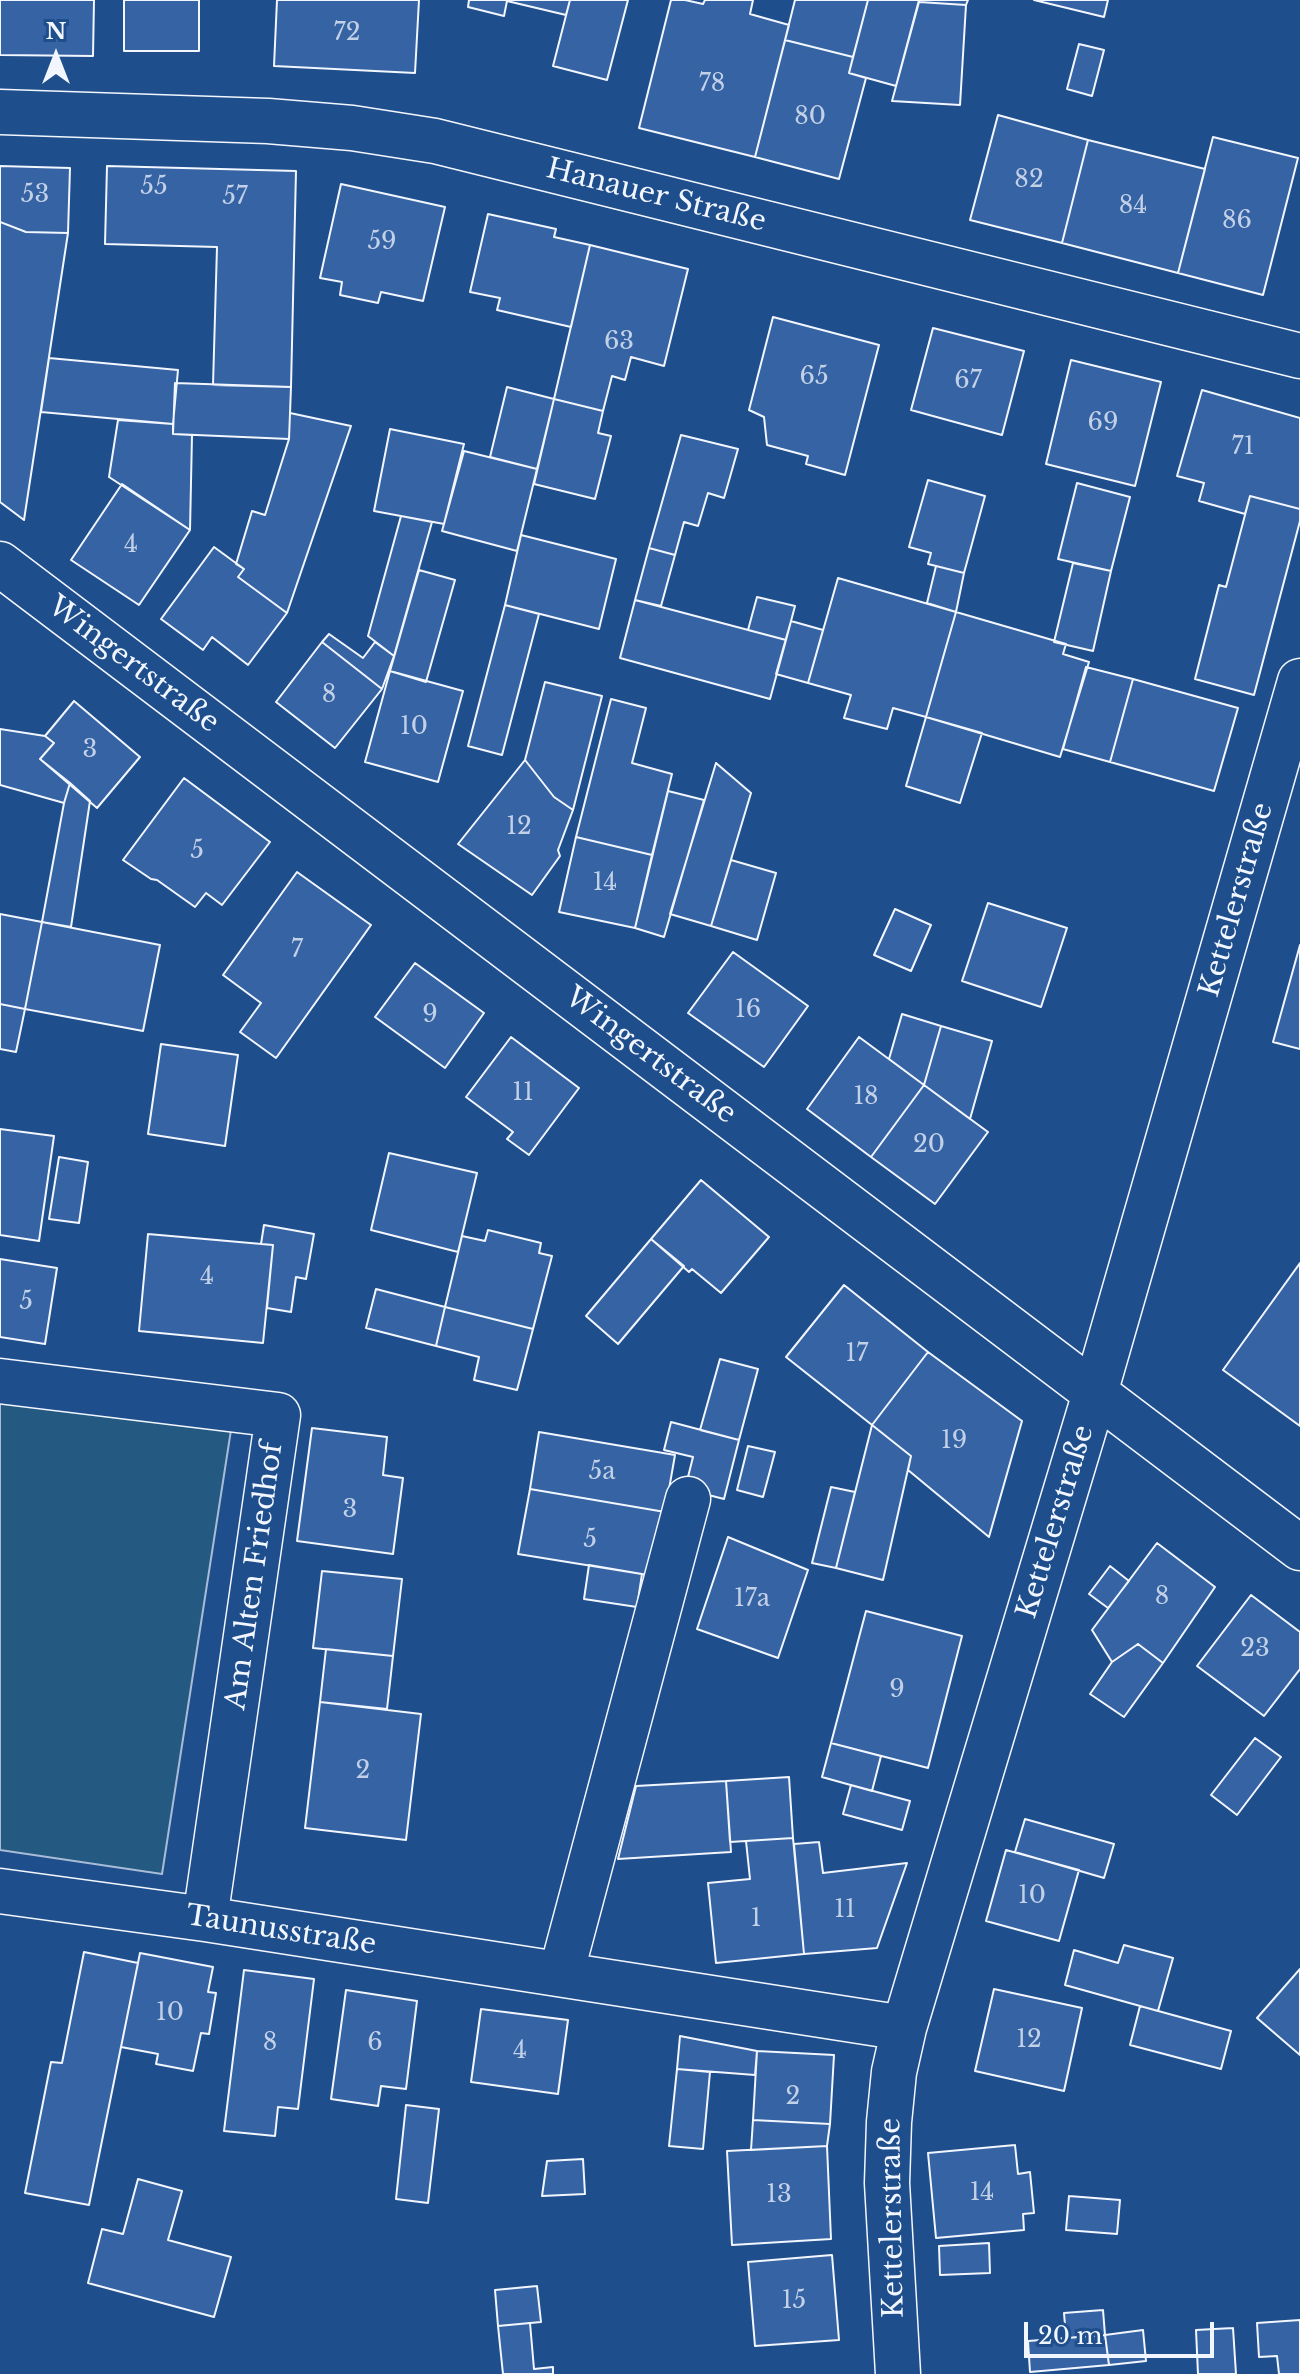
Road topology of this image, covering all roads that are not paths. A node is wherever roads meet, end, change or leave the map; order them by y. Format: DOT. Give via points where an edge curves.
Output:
graph roads {
  1 [pos="0,112"];
  2 [pos="1300,356"];
  3 [pos="0,564"];
  4 [pos="1300,681"];
  5 [pos="0,1381"];
  6 [pos="1095,1393"];
  7 [pos="688,1499"];
  8 [pos="1300,1548"];
  9 [pos="0,1891"];
  10 [pos="205,1919"];
  11 [pos="561,1974"];
  12 [pos="904,2028"];
  13 [pos="898,2374"];
  1 -- 2 [label="street, Hanauer Straße" via="268,121 435,141"];
  3 -- 6 [label="street, Wingertstraße"];
  4 -- 6 [label="street, Kettelerstraße"];
  5 -- 10 [label="street, Am Alten Friedhof" via="278,1415"];
  6 -- 8 [label="street, Wingertstraße"];
  6 -- 12 [label="street, Kettelerstraße"];
  7 -- 11 [label="street"];
  9 -- 10 [label="street, Taunusstraße"];
  10 -- 11 [label="street, Taunusstraße"];
  11 -- 12 [label="street, Taunusstraße"];
  12 -- 13 [label="street, Kettelerstraße" via="891,2097 887,2183"];
}
